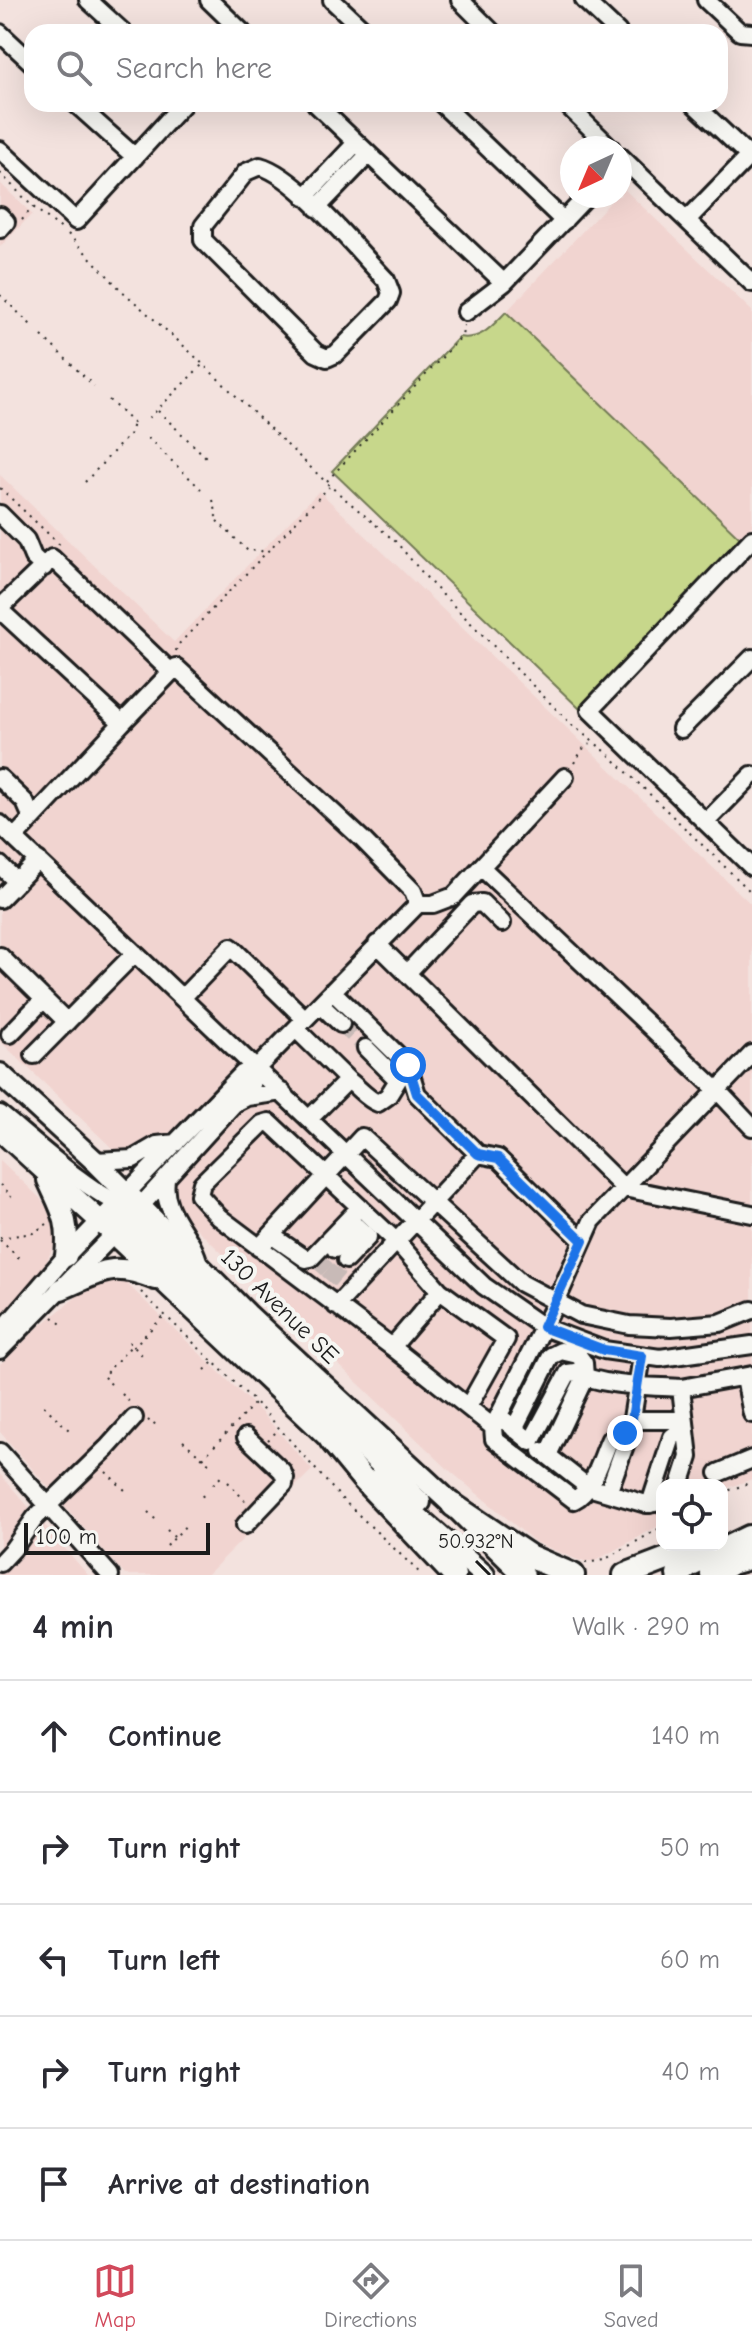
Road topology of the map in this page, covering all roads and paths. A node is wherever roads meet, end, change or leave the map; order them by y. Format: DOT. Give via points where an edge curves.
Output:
graph roads {
  1 [pos="88,0"];
  2 [pos="209,0"];
  3 [pos="332,0"];
  4 [pos="460,0"];
  5 [pos="584,0"];
  6 [pos="706,0"];
  7 [pos="114,24"];
  8 [pos="234,24"];
  9 [pos="358,24"];
  10 [pos="484,24"];
  11 [pos="610,24"];
  12 [pos="0,33"];
  13 [pos="752,33"];
  14 [pos="24,56"];
  15 [pos="85,112"];
  16 [pos="176,112"];
  17 [pos="324,112"];
  18 [pos="450,112"];
  19 [pos="574,112"];
  20 [pos="703,112"];
  21 [pos="599,136"];
  22 [pos="362,149"];
  23 [pos="0,150"];
  24 [pos="750,155"];
  25 [pos="135,157"];
  26 [pos="632,168"];
  27 [pos="0,173"];
  28 [pos="311,203"];
  29 [pos="33,207"];
  30 [pos="576,208"];
  31 [pos="687,220"];
  32 [pos="564,221"];
  33 [pos="7,222"];
  34 [pos="749,275"];
  35 [pos="504,283"];
  36 [pos="0,295"];
  37 [pos="466,312"];
  38 [pos="31,325"];
  39 [pos="42,336"];
  40 [pos="202,365"];
  41 [pos="94,386"];
  42 [pos="109,400"];
  43 [pos="157,410"];
  44 [pos="149,418"];
  45 [pos="148,438"];
  46 [pos="209,460"];
  47 [pos="85,482"];
  48 [pos="326,482"];
  49 [pos="330,486"];
  50 [pos="201,489"];
  51 [pos="213,500"];
  52 [pos="0,514"];
  53 [pos="752,539"];
  54 [pos="265,554"];
  55 [pos="44,567"];
  56 [pos="0,609"];
  57 [pos="166,648"];
  58 [pos="752,658"];
  59 [pos="171,672"];
  60 [pos="122,723"];
  61 [pos="681,729"];
  62 [pos="595,742"];
  63 [pos="752,775"];
  64 [pos="565,777"];
  65 [pos="0,778"];
  66 [pos="32,818"];
  67 [pos="706,822"];
  68 [pos="0,824"];
  69 [pos="14,838"];
  70 [pos="38,860"];
  71 [pos="0,865"];
  72 [pos="481,867"];
  73 [pos="752,867"];
  74 [pos="17,882"];
  75 [pos="752,893"];
  76 [pos="0,899"];
  77 [pos="418,904"];
  78 [pos="502,923"];
  79 [pos="377,944"];
  80 [pos="135,953"];
  81 [pos="0,956"];
  82 [pos="407,973"];
  83 [pos="332,991"];
  84 [pos="183,997"];
  85 [pos="44,999"];
  86 [pos="320,1004"];
  87 [pos="67,1022"];
  88 [pos="300,1024"];
  89 [pos="341,1024"];
  90 [pos="10,1034"];
  91 [pos="366,1048"];
  92 [pos="752,1054"];
  93 [pos="34,1055"];
  94 [pos="257,1068"];
  95 [pos="0,1074"];
  96 [pos="355,1084"];
  97 [pos="718,1091"];
  98 [pos="282,1092"];
  99 [pos="234,1104"];
  100 [pos="0,1114"];
  101 [pos="310,1118"];
  102 [pos="752,1127"];
  103 [pos="0,1130"];
  104 [pos="176,1143"];
  105 [pos="346,1154"];
  106 [pos="478,1154"];
  107 [pos="95,1161"];
  108 [pos="45,1172"];
  109 [pos="326,1175"];
  110 [pos="166,1180"];
  111 [pos="0,1185"];
  112 [pos="624,1188"];
  113 [pos="10,1197"];
  114 [pos="433,1204"];
  115 [pos="360,1207"];
  116 [pos="121,1214"];
  117 [pos="752,1214"];
  118 [pos="55,1219"];
  119 [pos="417,1221"];
  120 [pos="365,1229"];
  121 [pos="271,1235"];
  122 [pos="0,1239"];
  123 [pos="583,1241"];
  124 [pos="398,1243"];
  125 [pos="259,1248"];
  126 [pos="341,1255"];
  127 [pos="66,1256"];
  128 [pos="22,1261"];
  129 [pos="199,1265"];
  130 [pos="162,1282"];
  131 [pos="61,1289"];
  132 [pos="138,1289"];
  133 [pos="440,1291"];
  134 [pos="556,1302"];
  135 [pos="336,1306"];
  136 [pos="752,1310"];
  137 [pos="51,1315"];
  138 [pos="165,1315"];
  139 [pos="61,1324"];
  140 [pos="543,1327"];
  141 [pos="0,1333"];
  142 [pos="131,1345"];
  143 [pos="752,1345"];
  144 [pos="392,1347"];
  145 [pos="0,1350"];
  146 [pos="642,1356"];
  147 [pos="146,1359"];
  148 [pos="213,1361"];
  149 [pos="103,1364"];
  150 [pos="109,1370"];
  151 [pos="205,1370"];
  152 [pos="585,1377"];
  153 [pos="748,1377"];
  154 [pos="111,1384"];
  155 [pos="638,1385"];
  156 [pos="681,1388"];
  157 [pos="122,1394"];
  158 [pos="256,1402"];
  159 [pos="44,1406"];
  160 [pos="468,1407"];
  161 [pos="138,1414"];
  162 [pos="752,1414"];
  163 [pos="158,1420"];
  164 [pos="496,1422"];
  165 [pos="632,1425"];
  166 [pos="684,1427"];
  167 [pos="280,1429"];
  168 [pos="514,1429"];
  169 [pos="69,1430"];
  170 [pos="246,1437"];
  171 [pos="331,1440"];
  172 [pos="183,1441"];
  173 [pos="531,1442"];
  174 [pos="262,1447"];
  175 [pos="0,1452"];
  176 [pos="548,1455"];
  177 [pos="203,1458"];
  178 [pos="752,1459"];
  179 [pos="211,1465"];
  180 [pos="104,1470"];
  181 [pos="718,1473"];
  182 [pos="662,1479"];
  183 [pos="682,1479"];
  184 [pos="752,1482"];
  185 [pos="213,1484"];
  186 [pos="588,1487"];
  187 [pos="728,1491"];
  188 [pos="128,1493"];
  189 [pos="608,1493"];
  190 [pos="202,1495"];
  191 [pos="206,1502"];
  192 [pos="656,1503"];
  193 [pos="453,1505"];
  194 [pos="48,1506"];
  195 [pos="251,1507"];
  196 [pos="148,1512"];
  197 [pos="157,1521"];
  198 [pos="188,1523"];
  199 [pos="245,1525"];
  200 [pos="167,1530"];
  201 [pos="656,1530"];
  202 [pos="175,1538"];
  203 [pos="728,1543"];
  204 [pos="751,1543"];
  205 [pos="167,1546"];
  206 [pos="687,1551"];
  207 [pos="0,1563"];
  208 [pos="578,1569"];
  209 [pos="0,1571"];
  210 [pos="5,1575"];
  211 [pos="110,1575"];
  212 [pos="422,1575"];
  213 [pos="454,1575"];
  214 [pos="484,1575"];
  215 [pos="504,1575"];
  216 [pos="524,1575"];
  217 [pos="625,1575"];
  218 [pos="678,1575"];
  219 [pos="712,1575"];
  1 -- 7 [label="street"];
  2 -- 8 [label="street"];
  3 -- 9 [label="street"];
  4 -- 10 [label="street"];
  5 -- 11 [label="street"];
  6 -- 13 [label="street" via="740,32"];
  12 -- 14 [label="street"];
  15 -- 25 [label="street"];
  16 -- 25 [label="street"];
  17 -- 22 [label="street"];
  18 -- 32 [label="street"];
  19 -- 21 [label="street"];
  20 -- 24 [label="street"];
  22 -- 28 [label="street"];
  22 -- 35 [label="street"];
  23 -- 25 [label="street" via="76,221"];
  24 -- 31 [label="street"];
  26 -- 31 [label="street"];
  27 -- 29 [label="path"];
  28 -- 28 [label="street" via="272,169 260,166 246,172 203,226 203,240 327,358 391,293 386,280"];
  29 -- 33 [label="path"];
  29 -- 40 [label="path" via="67,233"];
  30 -- 32 [label="street"];
  31 -- 34 [label="street"];
  32 -- 35 [label="street"];
  35 -- 37 [label="street"];
  36 -- 38 [label="path"];
  37 -- 48 [label="path" via="462,336"];
  39 -- 41 [label="path"];
  40 -- 43 [label="path"];
  40 -- 48 [label="path"];
  42 -- 47 [label="path" via="134,425"];
  43 -- 44 [label="path"];
  43 -- 46 [label="path"];
  45 -- 50 [label="path"];
  48 -- 49 [label="path"];
  49 -- 54 [label="path"];
  49 -- 62 [label="path" via="396,542 572,725"];
  51 -- 54 [label="path" via="214,518 248,551"];
  52 -- 55 [label="street"];
  53 -- 67 [label="street" via="590,710"];
  54 -- 57 [label="path" via="176,652"];
  55 -- 56 [label="street"];
  55 -- 59 [label="street" via="52,558"];
  56 -- 60 [label="street"];
  58 -- 61 [label="street"];
  59 -- 60 [label="street"];
  59 -- 77 [label="street" via="176,667 232,715 363,840 413,891"];
  60 -- 66 [label="street"];
  62 -- 64 [label="path" via="585,746"];
  62 -- 75 [label="path"];
  63 -- 67 [label="street"];
  64 -- 72 [label="street"];
  65 -- 66 [label="street" via="25,802"];
  66 -- 69 [label="street"];
  67 -- 73 [label="street"];
  68 -- 69 [label="street"];
  69 -- 70 [label="street"];
  70 -- 74 [label="street"];
  70 -- 80 [label="street"];
  71 -- 74 [label="street"];
  72 -- 77 [label="street" via="454,896"];
  72 -- 97 [label="street"];
  74 -- 76 [label="street"];
  77 -- 79 [label="street"];
  78 -- 82 [label="street" via="482,903 472,904"];
  79 -- 82 [label="street"];
  79 -- 83 [label="street"];
  80 -- 84 [label="street"];
  80 -- 87 [label="street"];
  81 -- 85 [label="street"];
  82 -- 112 [label="street"];
  83 -- 86 [label="street"];
  83 -- 106 [label="street" via="408,1065 417,1094"];
  84 -- 88 [label="street" via="231,947"];
  84 -- 94 [label="street"];
  85 -- 87 [label="street"];
  85 -- 90 [label="street"];
  86 -- 88 [label="street"];
  86 -- 89 [label="street"];
  87 -- 93 [label="street"];
  88 -- 94 [label="street"];
  88 -- 96 [label="street"];
  91 -- 96 [label="street" via="398,1080 378,1103"];
  92 -- 97 [label="street"];
  94 -- 98 [label="street"];
  94 -- 99 [label="street" via="252,1084"];
  94 -- 104 [label="street" via="242,1074"];
  95 -- 107 [label="main road, 130 Avenue SE"];
  96 -- 101 [label="street"];
  97 -- 102 [label="street"];
  97 -- 112 [label="street"];
  98 -- 99 [label="street"];
  98 -- 101 [label="street"];
  99 -- 110 [label="street"];
  100 -- 116 [label="street"];
  101 -- 105 [label="street"];
  103 -- 108 [label="main road, 130 Avenue SE"];
  104 -- 107 [label="street" via="157,1145 133,1159"];
  104 -- 116 [label="street"];
  105 -- 109 [label="street"];
  105 -- 114 [label="street" via="362,1137"];
  105 -- 119 [label="street"];
  106 -- 114 [label="street"];
  106 -- 123 [label="street" via="498,1158"];
  107 -- 116 [label="main road, 130 Avenue SE"];
  108 -- 116 [label="main road, 130 Avenue SE"];
  108 -- 127 [label="main road" via="66,1219"];
  109 -- 115 [label="street"];
  109 -- 121 [label="street"];
  109 -- 125 [label="street" via="269,1122 202,1183 199,1195"];
  110 -- 116 [label="street"];
  110 -- 129 [label="street" via="171,1212 196,1249"];
  111 -- 113 [label="path"];
  112 -- 117 [label="street"];
  112 -- 123 [label="street" via="592,1221"];
  114 -- 119 [label="street"];
  114 -- 134 [label="street" via="521,1283"];
  115 -- 120 [label="street"];
  115 -- 121 [label="street" via="311,1258"];
  116 -- 127 [label="street"];
  116 -- 129 [label="main road, 130 Avenue SE"];
  116 -- 130 [label="main road, 130 Avenue SE"];
  116 -- 131 [label="street"];
  116 -- 215 [label="main road" via="433,1515"];
  118 -- 122 [label="path" via="33,1233"];
  119 -- 124 [label="street"];
  119 -- 140 [label="street" via="484,1286"];
  120 -- 124 [label="street"];
  120 -- 126 [label="street"];
  121 -- 125 [label="street"];
  122 -- 128 [label="path"];
  123 -- 134 [label="street"];
  124 -- 133 [label="street"];
  124 -- 135 [label="street"];
  125 -- 135 [label="street" via="316,1281"];
  127 -- 141 [label="street"];
  129 -- 193 [label="main road, 130 Avenue SE"];
  130 -- 131 [label="main road" via="113,1268"];
  130 -- 171 [label="main road, 130 Avenue SE"];
  131 -- 145 [label="street"];
  132 -- 138 [label="path"];
  133 -- 144 [label="street"];
  133 -- 160 [label="street" via="506,1339"];
  134 -- 136 [label="street" via="593,1318 671,1327 720,1323"];
  134 -- 140 [label="street"];
  135 -- 144 [label="street"];
  137 -- 139 [label="path"];
  138 -- 142 [label="path"];
  138 -- 148 [label="path"];
  140 -- 146 [label="street" via="604,1350"];
  140 -- 164 [label="street"];
  142 -- 147 [label="path"];
  142 -- 150 [label="path"];
  143 -- 146 [label="street"];
  144 -- 160 [label="street"];
  146 -- 155 [label="street"];
  148 -- 151 [label="path"];
  148 -- 158 [label="path"];
  149 -- 150 [label="path"];
  150 -- 154 [label="path" via="103,1376"];
  152 -- 155 [label="street"];
  152 -- 168 [label="street" via="578,1355 561,1351 551,1356"];
  152 -- 173 [label="street" via="568,1373"];
  152 -- 176 [label="street"];
  153 -- 156 [label="street"];
  153 -- 162 [label="street"];
  155 -- 156 [label="street"];
  155 -- 165 [label="street"];
  156 -- 166 [label="street"];
  157 -- 161 [label="path"];
  158 -- 167 [label="path"];
  158 -- 177 [label="path"];
  159 -- 169 [label="path"];
  160 -- 164 [label="street"];
  161 -- 163 [label="path" via="153,1425"];
  161 -- 194 [label="street"];
  164 -- 168 [label="street"];
  164 -- 186 [label="street" via="494,1439 566,1496 574,1500"];
  165 -- 166 [label="street"];
  165 -- 186 [label="street" via="610,1439"];
  165 -- 189 [label="street"];
  166 -- 182 [label="street" via="672,1437"];
  166 -- 183 [label="street" via="689,1457"];
  167 -- 174 [label="path"];
  167 -- 212 [label="path" via="342,1499"];
  168 -- 173 [label="street"];
  170 -- 199 [label="street" via="285,1478"];
  171 -- 213 [label="highway"];
  171 -- 214 [label="main road, 130 Avenue SE"];
  172 -- 177 [label="path"];
  173 -- 176 [label="street"];
  175 -- 194 [label="street"];
  176 -- 186 [label="street"];
  177 -- 179 [label="path"];
  178 -- 181 [label="street"];
  180 -- 188 [label="path"];
  184 -- 187 [label="path"];
  185 -- 195 [label="path" via="221,1476"];
  186 -- 189 [label="street"];
  189 -- 192 [label="street"];
  190 -- 191 [label="path"];
  193 -- 208 [label="highway" via="529,1556"];
  193 -- 216 [label="main road, 130 Avenue SE"];
  194 -- 207 [label="street"];
  194 -- 211 [label="street"];
  196 -- 197 [label="path"];
  198 -- 202 [label="path"];
  200 -- 202 [label="path"];
  201 -- 208 [label="path"];
  202 -- 205 [label="path"];
  203 -- 204 [label="highway"];
  204 -- 218 [label="highway"];
  204 -- 219 [label="highway"];
  206 -- 217 [label="highway"];
  209 -- 210 [label="street"];
}
